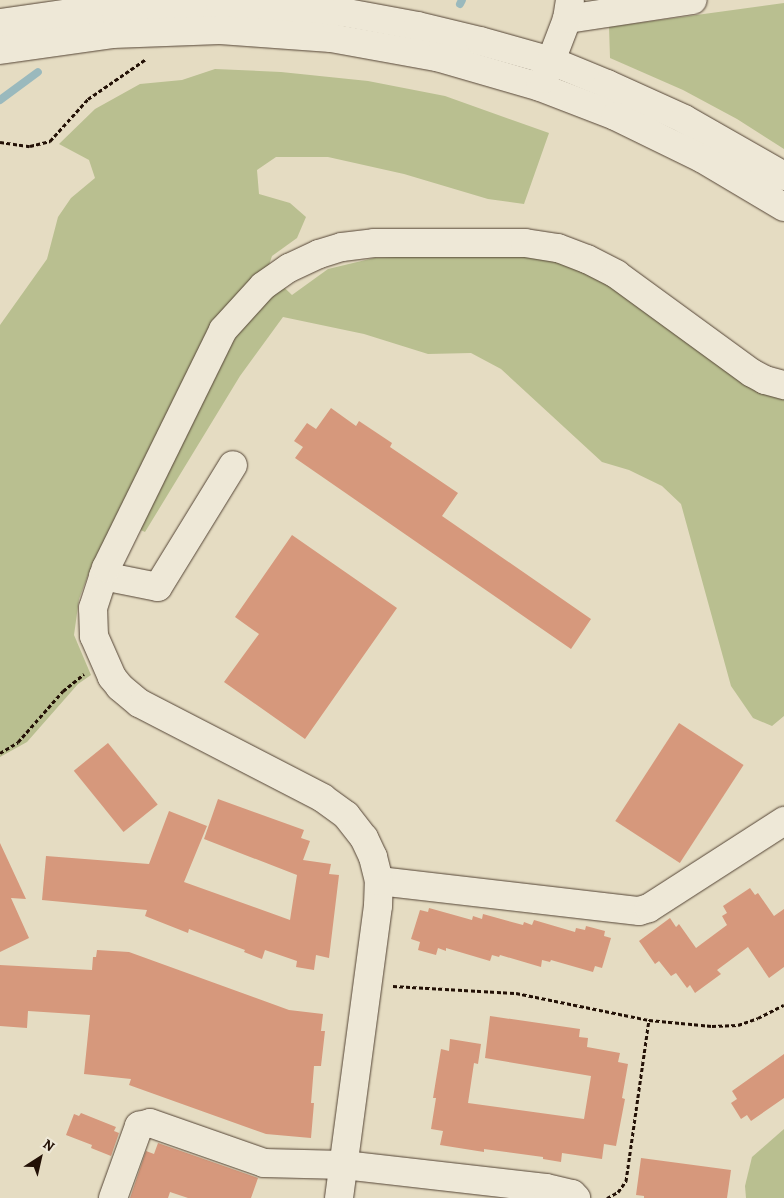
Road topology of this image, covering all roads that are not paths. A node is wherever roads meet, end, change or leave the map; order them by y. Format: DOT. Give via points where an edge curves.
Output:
graph roads {
  1 [pos="693,0"];
  2 [pos="568,10"];
  3 [pos="0,23"];
  4 [pos="0,50"];
  5 [pos="551,62"];
  6 [pos="540,87"];
  7 [pos="784,176"];
  8 [pos="784,207"];
  9 [pos="784,385"];
  10 [pos="233,465"];
  11 [pos="103,576"];
  12 [pos="784,820"];
  13 [pos="379,881"];
  14 [pos="344,1165"];
  15 [pos="113,1198"];
  16 [pos="340,1198"];
  17 [pos="576,1198"];
  1 -- 2 [label="street"];
  2 -- 5 [label="street"];
  3 -- 5 [label="street" via="122,6 262,5 342,12 418,26 480,40"];
  4 -- 6 [label="street" via="103,35 168,31 274,33 375,45 437,57"];
  5 -- 6 [label="street"];
  5 -- 7 [label="street" via="684,119"];
  6 -- 8 [label="street" via="597,108 682,147"];
  9 -- 11 [label="street" via="765,380 746,369 616,274 558,248 524,243 374,243 342,247 289,268 263,286 223,330"];
  10 -- 11 [label="street" via="158,586"];
  11 -- 13 [label="street" via="93,608 94,636 105,664 120,687 139,703 323,798 346,815 364,838 373,856"];
  12 -- 13 [label="street" via="649,908 639,911"];
  13 -- 14 [label="street"];
  14 -- 15 [label="street" via="264,1163 150,1123 139,1126"];
  14 -- 16 [label="street"];
  14 -- 17 [label="street" via="546,1188 572,1194"];
}
